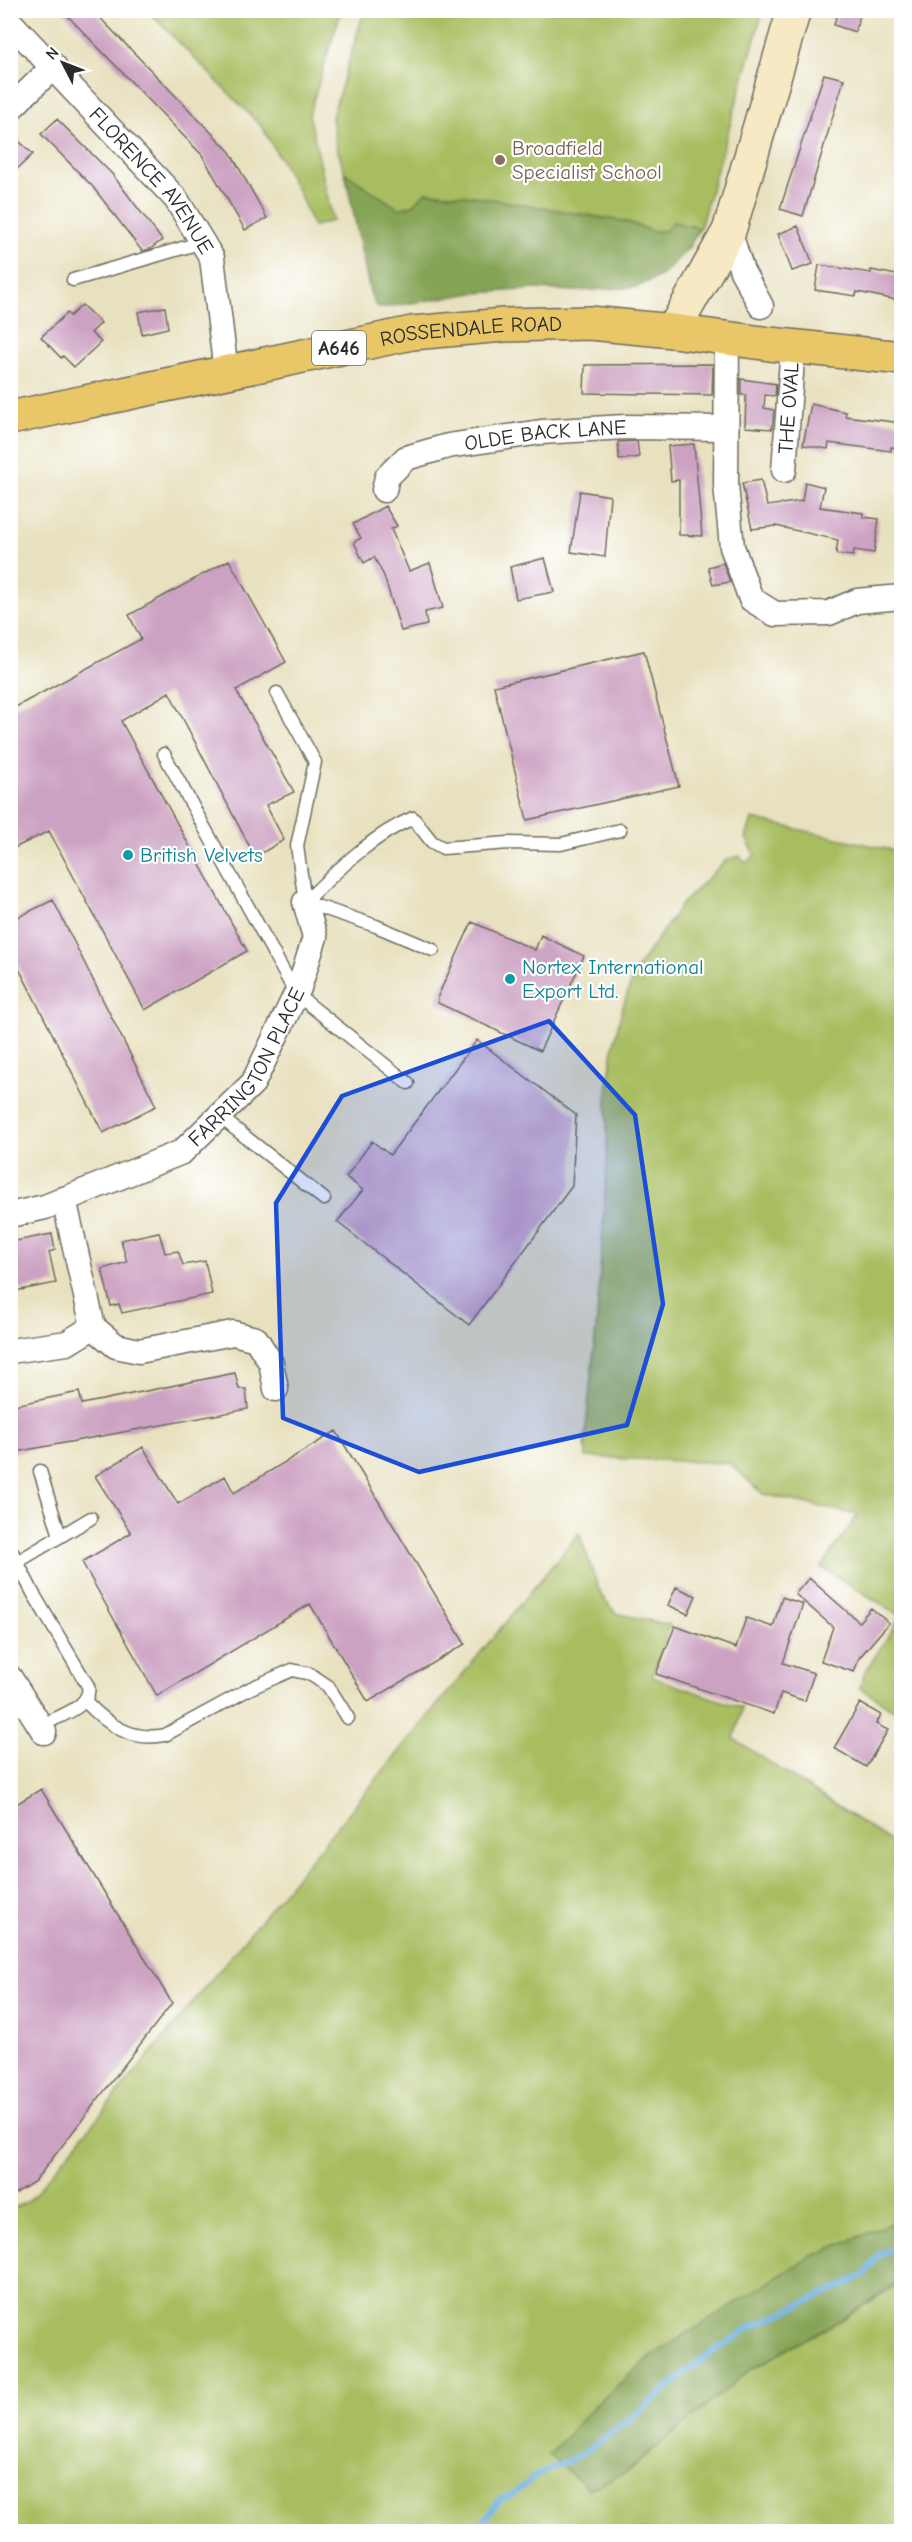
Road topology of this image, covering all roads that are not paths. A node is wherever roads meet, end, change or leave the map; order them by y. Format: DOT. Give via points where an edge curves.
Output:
graph roads {
  1 [pos="794,10"];
  2 [pos="10,22"];
  3 [pos="54,66"];
  4 [pos="10,110"];
  5 [pos="729,231"];
  6 [pos="203,242"];
  7 [pos="73,280"];
  8 [pos="761,306"];
  9 [pos="673,331"];
  10 [pos="728,338"];
  11 [pos="793,346"];
  12 [pos="902,358"];
  13 [pos="226,372"];
  14 [pos="10,418"];
  15 [pos="726,428"];
  16 [pos="784,470"];
  17 [pos="384,490"];
  18 [pos="902,597"];
  19 [pos="277,693"];
  20 [pos="164,754"];
  21 [pos="620,830"];
  22 [pos="305,902"];
  23 [pos="434,950"];
  24 [pos="296,994"];
  25 [pos="408,1083"];
  26 [pos="219,1116"];
  27 [pos="64,1199"];
  28 [pos="324,1199"];
  29 [pos="10,1215"];
  30 [pos="93,1327"];
  31 [pos="10,1351"];
  32 [pos="276,1389"];
  33 [pos="40,1471"];
  34 [pos="91,1518"];
  35 [pos="60,1536"];
  36 [pos="10,1548"];
  37 [pos="14,1564"];
  38 [pos="13,1688"];
  39 [pos="86,1702"];
  40 [pos="348,1718"];
  41 [pos="42,1729"];
  1 -- 5 [label="street"];
  2 -- 3 [label="street, FLORENCE AVENUE"];
  3 -- 4 [label="street"];
  3 -- 6 [label="street, FLORENCE AVENUE" via="176,199"];
  5 -- 8 [label="street" via="742,271"];
  5 -- 9 [label="street"];
  6 -- 7 [label="lane"];
  6 -- 13 [label="street, FLORENCE AVENUE" via="212,258"];
  9 -- 10 [label="highway, ROSSENDALE ROAD / A646"];
  9 -- 13 [label="highway, ROSSENDALE ROAD / A646" via="590,323 412,333"];
  10 -- 11 [label="highway, ROSSENDALE ROAD / A646"];
  10 -- 15 [label="street"];
  11 -- 12 [label="highway, ROSSENDALE ROAD / A646"];
  11 -- 16 [label="street, THE OVAL"];
  13 -- 14 [label="highway, ROSSENDALE ROAD / A646"];
  15 -- 17 [label="street, OLDE BACK LANE" via="558,430 447,446 406,458 387,477"];
  15 -- 18 [label="street" via="732,547 751,599 775,614 829,614 857,601"];
  19 -- 22 [label="lane" via="315,762 297,846"];
  20 -- 24 [label="lane"];
  21 -- 22 [label="lane" via="561,844 443,848 432,842 413,818 396,825 344,864"];
  22 -- 23 [label="lane"];
  22 -- 24 [label="street, FARRINGTON PLACE" via="315,938"];
  24 -- 25 [label="lane"];
  24 -- 26 [label="street, FARRINGTON PLACE" via="253,1083"];
  26 -- 27 [label="street, FARRINGTON PLACE" via="182,1152"];
  26 -- 28 [label="lane"];
  27 -- 29 [label="street, FARRINGTON PLACE"];
  27 -- 30 [label="street"];
  30 -- 31 [label="street" via="67,1343"];
  30 -- 32 [label="street" via="116,1346 139,1351 233,1333 256,1339 271,1363"];
  33 -- 35 [label="lane"];
  34 -- 35 [label="lane"];
  35 -- 37 [label="lane"];
  36 -- 37 [label="lane"];
  37 -- 39 [label="lane" via="88,1686"];
  38 -- 41 [label="street"];
  39 -- 40 [label="lane" via="119,1729 150,1738 165,1735 292,1670 310,1674 328,1686"];
  39 -- 41 [label="lane"];
}
